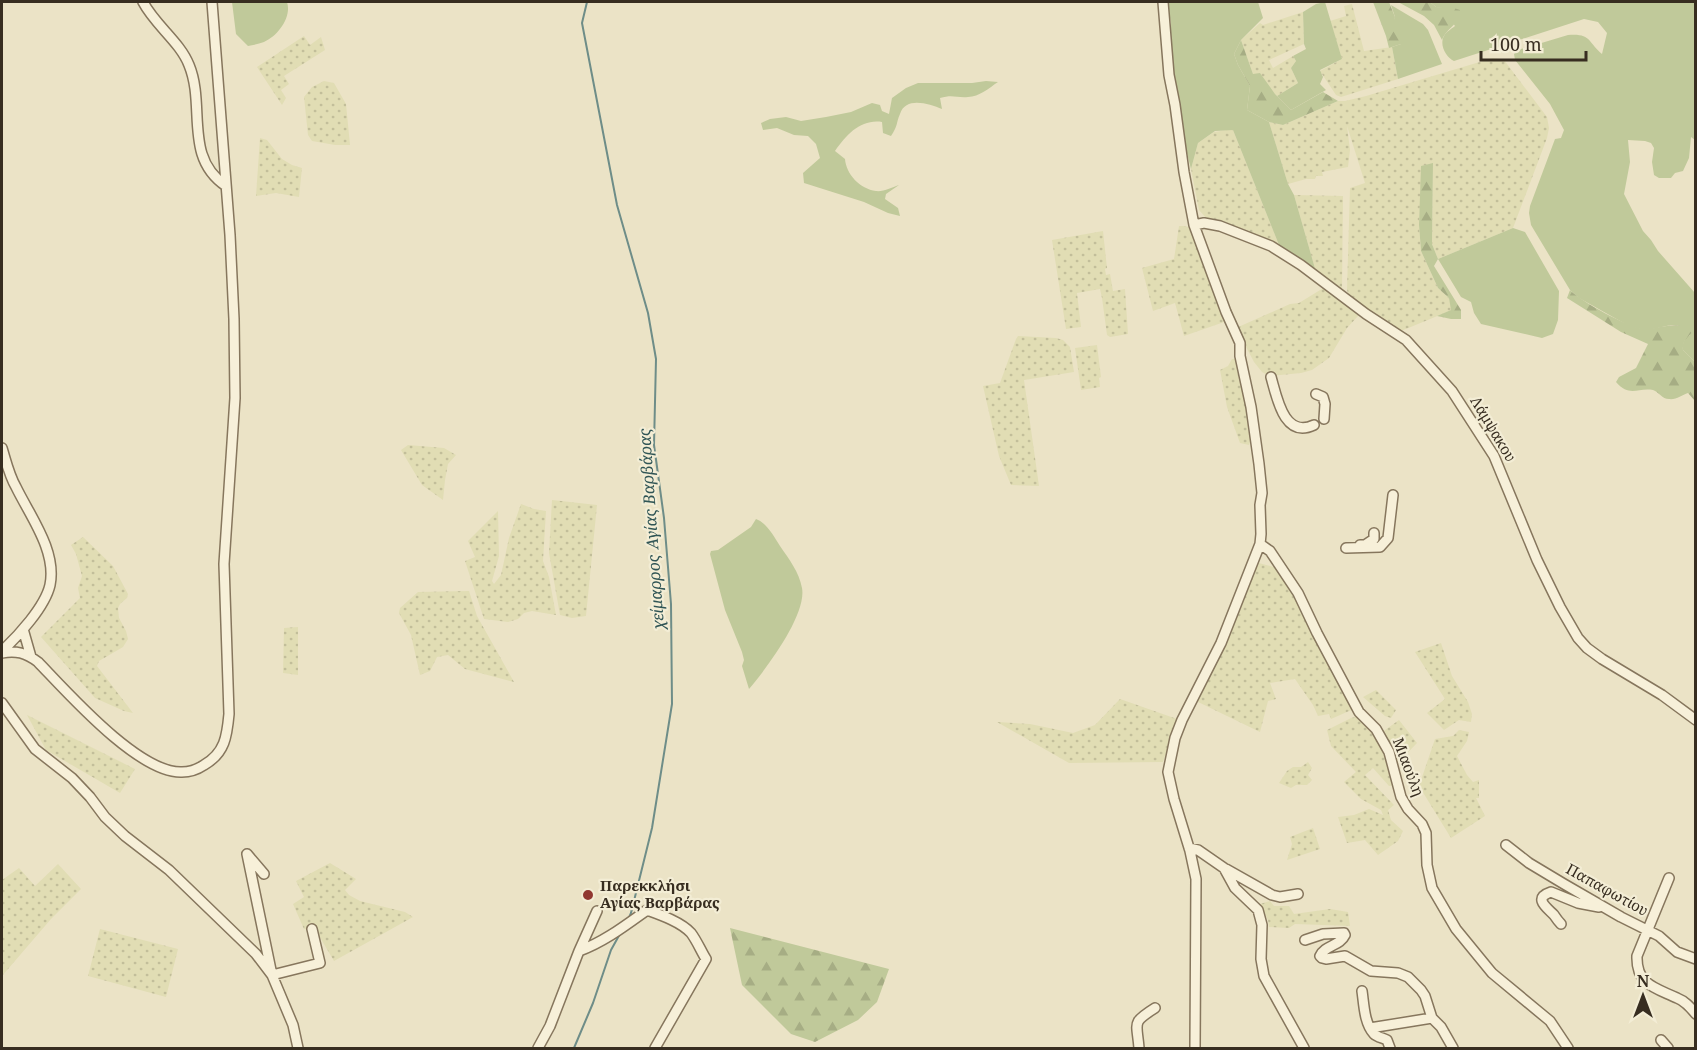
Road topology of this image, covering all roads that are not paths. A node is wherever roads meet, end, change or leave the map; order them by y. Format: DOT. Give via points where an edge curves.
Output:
graph roads {
  1 [pos="142,2"];
  2 [pos="212,2"];
  3 [pos="1162,2"];
  4 [pos="226,186"];
  5 [pos="1194,225"];
  6 [pos="1270,377"];
  7 [pos="1316,394"];
  8 [pos="1324,419"];
  9 [pos="1314,425"];
  10 [pos="2,448"];
  11 [pos="1393,495"];
  12 [pos="1374,533"];
  13 [pos="1260,544"];
  14 [pos="23,629"];
  15 [pos="2,652"];
  16 [pos="31,657"];
  17 [pos="2,703"];
  18 [pos="1695,720"];
  19 [pos="1506,845"];
  20 [pos="1189,848"];
  21 [pos="1224,868"];
  22 [pos="264,874"];
  23 [pos="1669,878"];
  24 [pos="1298,894"];
  25 [pos="1604,907"];
  26 [pos="597,911"];
  27 [pos="1561,924"];
  28 [pos="312,930"];
  29 [pos="1648,930"];
  30 [pos="1305,940"];
  31 [pos="579,951"];
  32 [pos="1695,959"];
  33 [pos="272,975"];
  34 [pos="1362,991"];
  35 [pos="1155,1008"];
  36 [pos="1695,1014"];
  37 [pos="1432,1018"];
  38 [pos="1370,1028"];
  39 [pos="1661,1040"];
  40 [pos="298,1048"];
  41 [pos="538,1048"];
  42 [pos="655,1048"];
  43 [pos="1139,1048"];
  44 [pos="1195,1048"];
  45 [pos="1304,1048"];
  46 [pos="1390,1048"];
  47 [pos="1453,1048"];
  48 [pos="1568,1048"];
  49 [pos="1668,1048"];
  1 -- 4 [label="street" via="189,63 204,162 215,179"];
  2 -- 4 [label="street"];
  3 -- 5 [label="street" via="1169,75"];
  4 -- 16 [label="street" via="235,398 224,564 229,714 227,736 220,752 199,768 183,772 158,766 126,746 91,716"];
  5 -- 13 [label="street" via="1240,343 1262,493"];
  5 -- 18 [label="street, Λάμψακου" via="1220,226 1271,246 1406,339 1452,391 1494,456 1537,560 1578,638"];
  6 -- 9 [label="street" via="1282,412 1292,425 1306,429"];
  7 -- 8 [label="street" via="1323,397"];
  10 -- 14 [label="street" via="16,487 39,528 51,573 45,599"];
  11 -- 12 [label="street" via="1388,538 1380,547 1346,548 1365,545 1374,539"];
  13 -- 20 [label="street" via="1221,643 1188,706 1171,754 1168,772"];
  13 -- 48 [label="street, Μιαούλη" via="1270,551 1298,593 1359,712 1376,729 1389,752 1405,804 1425,830 1432,888 1455,929 1492,972 1550,1021"];
  14 -- 15 [label="street"];
  14 -- 16 [label="street"];
  15 -- 16 [label="street"];
  17 -- 33 [label="street" via="35,749 72,778 125,836 212,911"];
  19 -- 25 [label="street, Παπαφωτίου"];
  20 -- 21 [label="street"];
  20 -- 44 [label="street" via="1196,879"];
  21 -- 24 [label="street" via="1272,895"];
  21 -- 45 [label="street" via="1237,891 1260,914 1264,976"];
  22 -- 33 [label="street" via="247,854"];
  23 -- 29 [label="street"];
  25 -- 27 [label="street" via="1548,892 1542,902"];
  25 -- 29 [label="street, Παπαφωτίου"];
  26 -- 31 [label="street"];
  28 -- 33 [label="street" via="320,963"];
  29 -- 32 [label="street, Παπαφωτίου" via="1677,952"];
  29 -- 36 [label="street" via="1637,956 1640,974 1651,986 1679,998"];
  30 -- 37 [label="street" via="1344,933 1343,939 1322,952 1322,958 1346,956 1371,971 1408,977 1425,996"];
  31 -- 41 [label="street" via="554,1018"];
  31 -- 42 [label="street" via="647,910 688,931 706,959"];
  33 -- 40 [label="street"];
  34 -- 38 [label="street"];
  35 -- 43 [label="street" via="1137,1022"];
  37 -- 38 [label="street"];
  37 -- 47 [label="street"];
  38 -- 46 [label="street" via="1387,1040"];
  39 -- 49 [label="street"];
}
